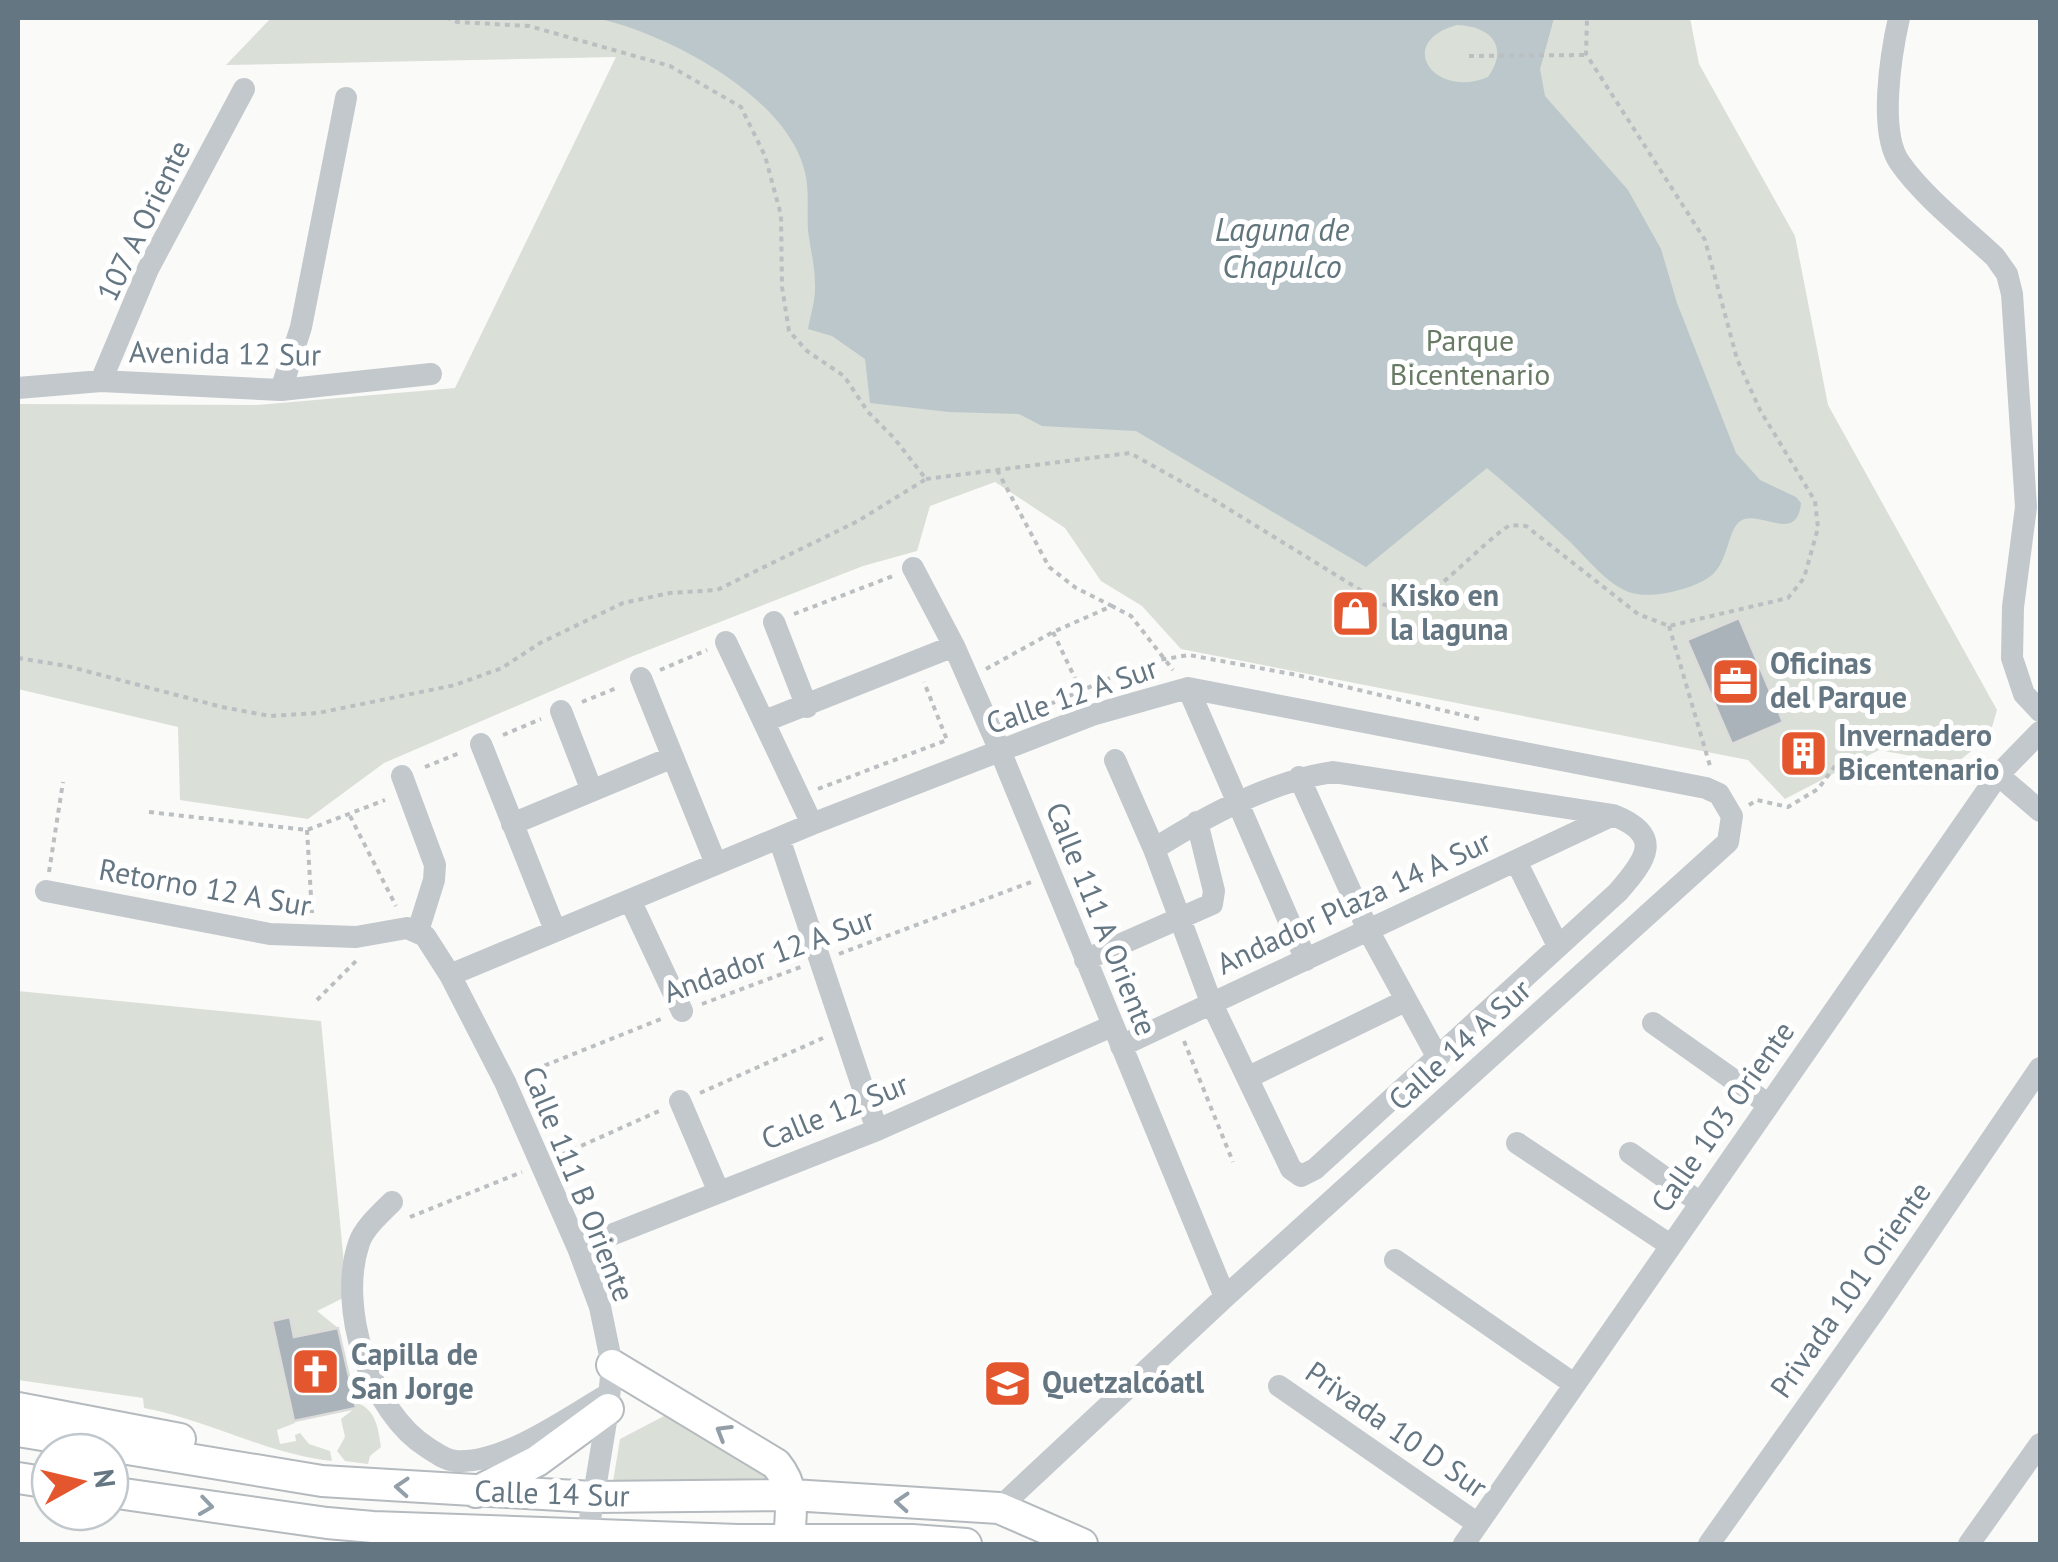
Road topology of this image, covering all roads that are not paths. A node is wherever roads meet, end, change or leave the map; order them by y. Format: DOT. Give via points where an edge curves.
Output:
graph roads {
  1 [pos="1899,18"];
  2 [pos="244,89"];
  3 [pos="346,98"];
  4 [pos="430,374"];
  5 [pos="102,381"];
  6 [pos="18,388"];
  7 [pos="282,390"];
  8 [pos="913,568"];
  9 [pos="774,622"];
  10 [pos="726,642"];
  11 [pos="954,646"];
  12 [pos="641,678"];
  13 [pos="1188,688"];
  14 [pos="807,706"];
  15 [pos="560,711"];
  16 [pos="2040,711"];
  17 [pos="765,721"];
  18 [pos="2040,732"];
  19 [pos="481,744"];
  20 [pos="1001,753"];
  21 [pos="673,758"];
  22 [pos="1115,760"];
  23 [pos="1998,775"];
  24 [pos="1299,777"];
  25 [pos="405,784"];
  26 [pos="592,791"];
  27 [pos="1238,804"];
  28 [pos="2040,811"];
  29 [pos="1613,815"];
  30 [pos="1732,816"];
  31 [pos="1197,822"];
  32 [pos="512,824"];
  33 [pos="812,824"];
  34 [pos="779,838"];
  35 [pos="1154,849"];
  36 [pos="1516,861"];
  37 [pos="716,864"];
  38 [pos="46,891"];
  39 [pos="630,900"];
  40 [pos="1178,920"];
  41 [pos="412,930"];
  42 [pos="556,930"];
  43 [pos="1368,930"];
  44 [pos="1558,946"];
  45 [pos="1085,960"];
  46 [pos="1306,960"];
  47 [pos="450,975"];
  48 [pos="1405,1001"];
  49 [pos="1211,1002"];
  50 [pos="682,1011"];
  51 [pos="1654,1023"];
  52 [pos="1117,1036"];
  53 [pos="1438,1058"];
  54 [pos="2040,1068"];
  55 [pos="1249,1078"];
  56 [pos="680,1101"];
  57 [pos="1769,1104"];
  58 [pos="876,1130"];
  59 [pos="1518,1143"];
  60 [pos="1630,1153"];
  61 [pos="718,1190"];
  62 [pos="392,1202"];
  63 [pos="1699,1202"];
  64 [pos="1670,1245"];
  65 [pos="578,1248"];
  66 [pos="1395,1260"];
  67 [pos="1224,1298"];
  68 [pos="1574,1384"];
  69 [pos="1278,1386"];
  70 [pos="610,1389"];
  71 [pos="18,1408"];
  72 [pos="18,1432"];
  73 [pos="2040,1444"];
  74 [pos="235,1467"];
  75 [pos="475,1492"];
  76 [pos="792,1495"];
  77 [pos="130,1496"];
  78 [pos="592,1497"];
  79 [pos="999,1508"];
  80 [pos="1478,1524"];
  81 [pos="373,1527"];
  82 [pos="331,1534"];
  83 [pos="588,1540"];
  84 [pos="789,1540"];
  85 [pos="729,1542"];
  86 [pos="910,1542"];
  87 [pos="408,1544"];
  88 [pos="966,1544"];
  89 [pos="1082,1544"];
  90 [pos="1464,1544"];
  91 [pos="1708,1544"];
  92 [pos="1969,1544"];
  1 -- 16 [label="street" via="1889,114 1898,162 1995,257 2012,294 2026,507 2012,658 2024,694"];
  2 -- 5 [label="street, 107 A Oriente" via="148,269"];
  3 -- 7 [label="street" via="301,327"];
  4 -- 7 [label="street, Avenida 12 Sur"];
  5 -- 6 [label="street, Avenida 12 Sur"];
  5 -- 7 [label="street, Avenida 12 Sur"];
  8 -- 11 [label="street, Calle 111 A Oriente"];
  9 -- 14 [label="street"];
  10 -- 17 [label="street"];
  11 -- 14 [label="street"];
  11 -- 20 [label="street, Calle 111 A Oriente"];
  12 -- 21 [label="street"];
  13 -- 20 [label="street, Calle 12 A Sur" via="1092,716"];
  13 -- 27 [label="street"];
  13 -- 30 [label="street, Calle 12 A Sur" via="1706,788 1719,794"];
  14 -- 17 [label="street"];
  15 -- 26 [label="street"];
  17 -- 33 [label="street"];
  18 -- 23 [label="street, Calle 103 Oriente"];
  19 -- 32 [label="street"];
  20 -- 33 [label="street, Calle 12 A Sur"];
  20 -- 45 [label="street, Calle 111 A Oriente"];
  21 -- 26 [label="street"];
  21 -- 37 [label="street"];
  22 -- 35 [label="street"];
  23 -- 28 [label="street"];
  23 -- 57 [label="street, Calle 103 Oriente"];
  24 -- 27 [label="street"];
  24 -- 29 [label="street" via="1342,772"];
  24 -- 43 [label="street"];
  25 -- 41 [label="street" via="436,873"];
  26 -- 32 [label="street"];
  27 -- 31 [label="street"];
  27 -- 46 [label="street"];
  29 -- 36 [label="street, Andador Plaza 14 A Sur"];
  29 -- 44 [label="street" via="1642,832 1644,856 1618,892"];
  30 -- 67 [label="street, Calle 14 A Sur" via="1728,842"];
  31 -- 35 [label="street"];
  31 -- 40 [label="street" via="1213,901"];
  32 -- 42 [label="street"];
  33 -- 34 [label="street, Calle 12 A Sur"];
  34 -- 37 [label="street, Calle 12 A Sur"];
  34 -- 58 [label="street"];
  35 -- 40 [label="street"];
  36 -- 43 [label="street, Andador Plaza 14 A Sur"];
  36 -- 44 [label="street"];
  37 -- 39 [label="street, Calle 12 A Sur"];
  38 -- 41 [label="street, Retorno 12 A Sur" via="270,934 356,937"];
  39 -- 42 [label="street, Calle 12 A Sur"];
  39 -- 50 [label="street"];
  40 -- 45 [label="street"];
  40 -- 49 [label="street"];
  41 -- 47 [label="street" via="425,936"];
  42 -- 47 [label="street, Calle 12 A Sur"];
  43 -- 46 [label="street, Andador Plaza 14 A Sur"];
  43 -- 48 [label="street"];
  44 -- 53 [label="street"];
  45 -- 52 [label="street, Calle 111 A Oriente"];
  46 -- 49 [label="street, Andador Plaza 14 A Sur"];
  47 -- 65 [label="street, Calle 111 B Oriente"];
  48 -- 53 [label="street"];
  48 -- 55 [label="street"];
  49 -- 52 [label="street, Andador Plaza 14 A Sur"];
  49 -- 55 [label="street"];
  51 -- 57 [label="street"];
  52 -- 58 [label="street, Calle 12 Sur"];
  52 -- 67 [label="street, Calle 111 A Oriente"];
  53 -- 55 [label="street" via="1301,1176 1291,1169"];
  54 -- 91 [label="street, Privada 101 Oriente"];
  56 -- 61 [label="street"];
  57 -- 63 [label="street, Calle 103 Oriente"];
  58 -- 61 [label="street, Calle 12 Sur"];
  59 -- 64 [label="street"];
  60 -- 63 [label="street"];
  61 -- 65 [label="street, Calle 12 Sur"];
  62 -- 70 [label="street" via="360,1238 352,1306 375,1385 420,1444 452,1461 493,1455"];
  63 -- 64 [label="street, Calle 103 Oriente"];
  64 -- 68 [label="street, Calle 103 Oriente"];
  65 -- 70 [label="street, Calle 111 B Oriente" via="600,1306"];
  66 -- 68 [label="street"];
  67 -- 79 [label="street, Calle 14 A Sur"];
  68 -- 80 [label="street, Calle 103 Oriente"];
  69 -- 80 [label="street, Privada 10 D Sur"];
  70 -- 75 [label="main road" via="537,1460"];
  76 -- 70 [label="main road, one-way" via="776,1464"];
  70 -- 78 [label="street, Calle 111 B Oriente"];
  71 -- 74 [label="main road" via="200,1445"];
  72 -- 74 [label="main road, Calle 14 Sur"];
  73 -- 92 [label="street"];
  75 -- 74 [label="main road, Calle 14 Sur, one-way"];
  75 -- 78 [label="main road, Calle 14 Sur"];
  76 -- 78 [label="main road, Calle 14 Sur"];
  79 -- 76 [label="main road, Calle 14 Sur, one-way"];
  76 -- 84 [label="main road"];
  77 -- 82 [label="main road, Calle 14 Sur, one-way"];
  78 -- 83 [label="street, Calle 111 B Oriente"];
  79 -- 89 [label="main road, Calle 14 Sur"];
  80 -- 90 [label="street, Calle 103 Oriente"];
  81 -- 82 [label="main road, Calle 14 Sur"];
  81 -- 83 [label="main road, Calle 14 Sur"];
  81 -- 87 [label="street"];
  83 -- 85 [label="main road, Calle 14 Sur"];
  84 -- 85 [label="main road, Calle 14 Sur"];
  84 -- 86 [label="main road, Calle 14 Sur"];
  86 -- 88 [label="main road, Calle 14 Sur"];
}
